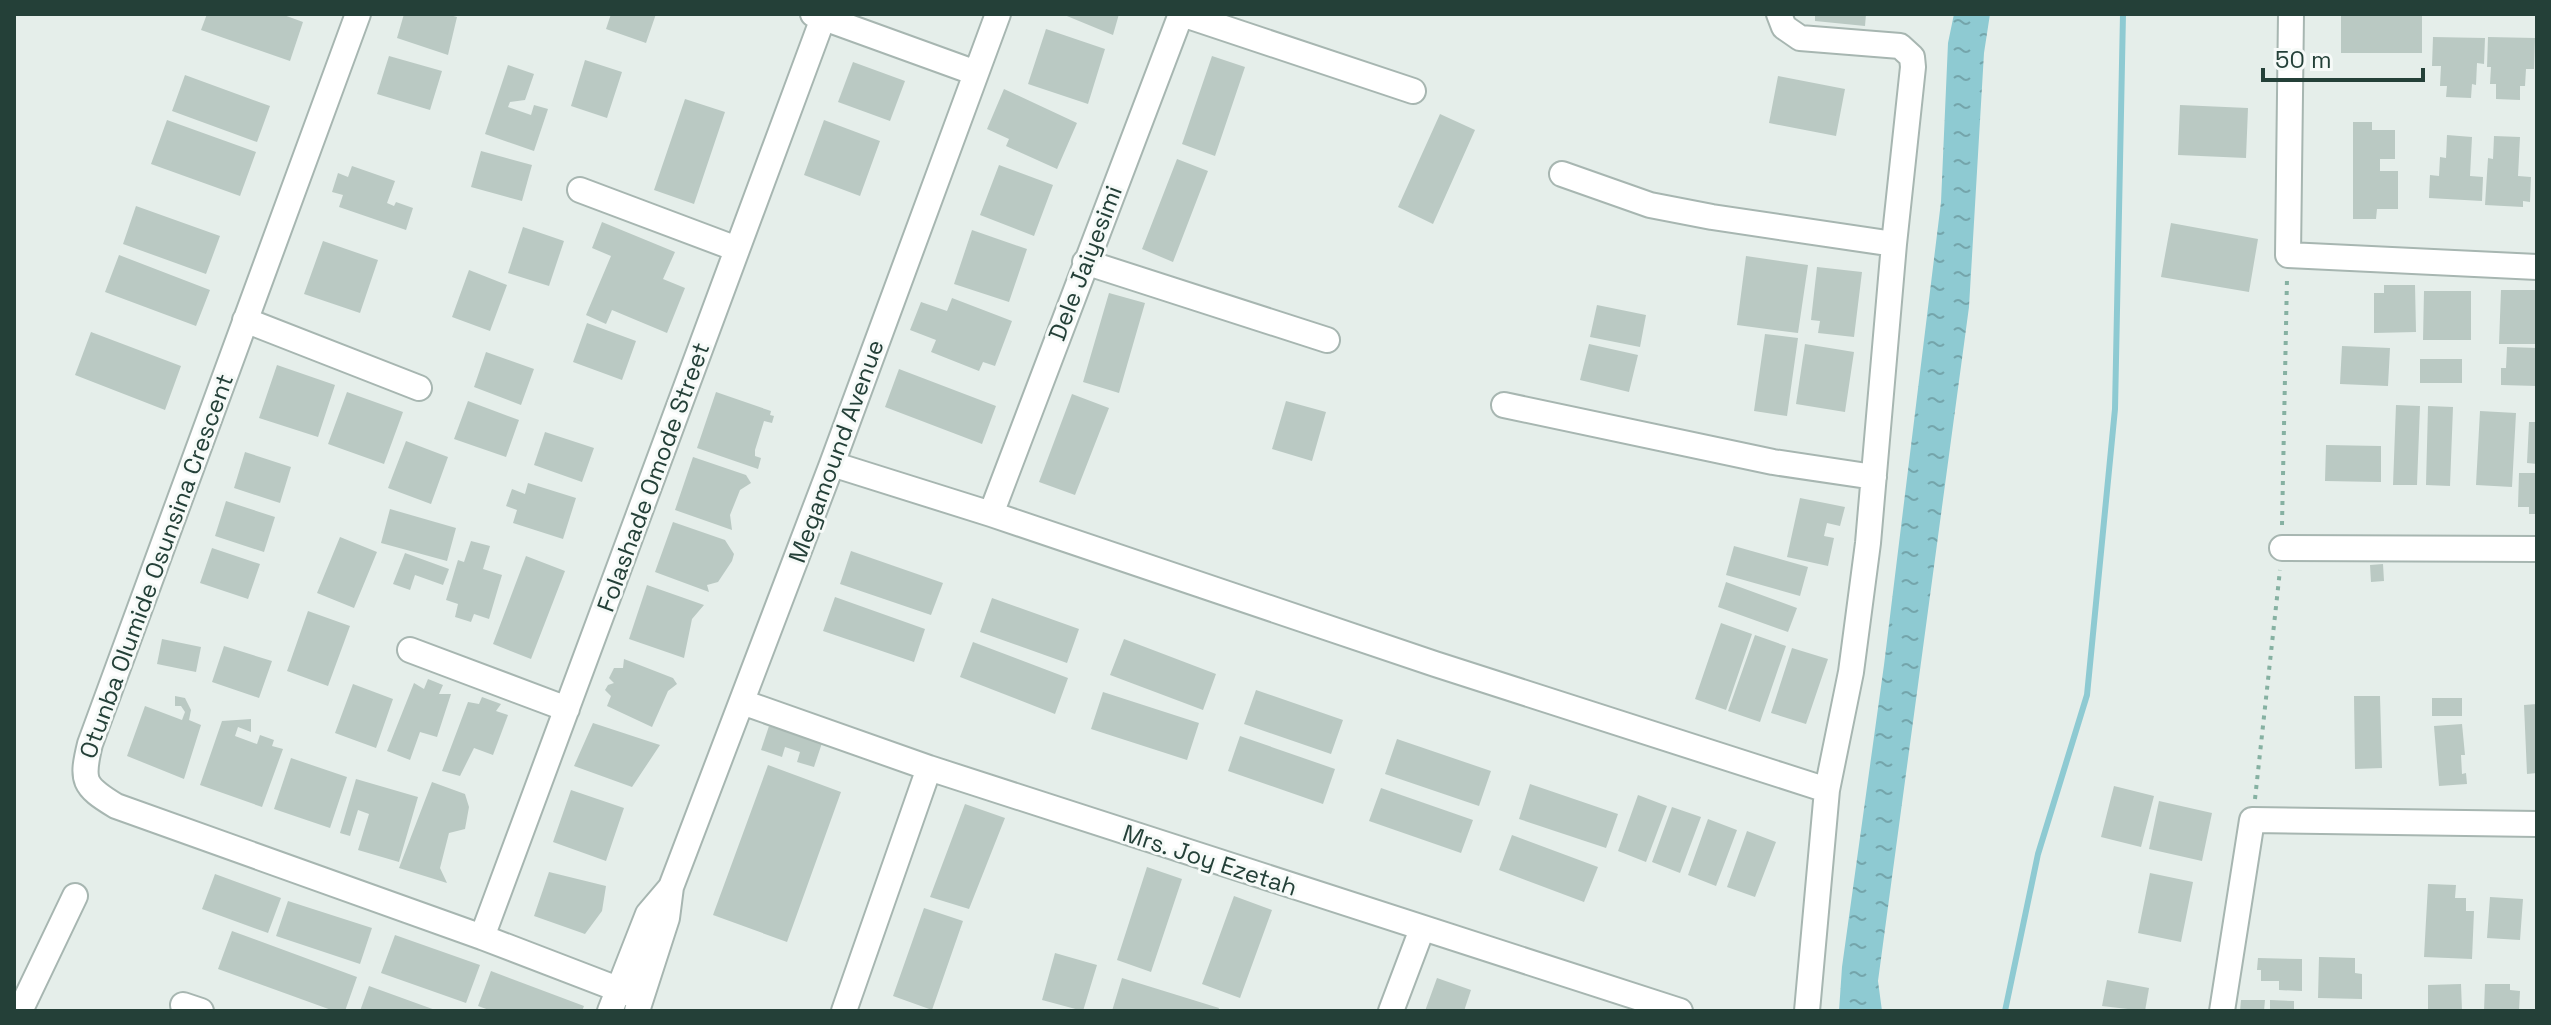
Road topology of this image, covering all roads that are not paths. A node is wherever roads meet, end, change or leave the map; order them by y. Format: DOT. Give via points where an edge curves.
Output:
graph roads {
  1 [pos="358,14"];
  2 [pos="998,14"];
  3 [pos="1181,14"];
  4 [pos="1779,14"];
  5 [pos="2291,14"];
  6 [pos="818,16"];
  7 [pos="976,73"];
  8 [pos="1413,91"];
  9 [pos="1562,174"];
  10 [pos="580,190"];
  11 [pos="1894,244"];
  12 [pos="737,249"];
  13 [pos="1085,262"];
  14 [pos="2537,267"];
  15 [pos="245,320"];
  16 [pos="1327,340"];
  17 [pos="419,388"];
  18 [pos="1504,405"];
  19 [pos="832,464"];
  20 [pos="1874,477"];
  21 [pos="991,514"];
  22 [pos="2282,548"];
  23 [pos="2537,549"];
  24 [pos="410,650"];
  25 [pos="742,702"];
  26 [pos="567,709"];
  27 [pos="929,768"];
  28 [pos="1827,790"];
  29 [pos="2537,824"];
  30 [pos="671,887"];
  31 [pos="75,896"];
  32 [pos="1422,929"];
  33 [pos="482,937"];
  34 [pos="614,1000"];
  35 [pos="639,1004"];
  36 [pos="20,1011"];
  37 [pos="844,1011"];
  38 [pos="1391,1011"];
  39 [pos="1680,1011"];
  40 [pos="1807,1011"];
  41 [pos="2222,1011"];
  1 -- 15 [label="street, Otunba Olumide Osunsina Crescent"];
  2 -- 7 [label="street, Megamound Avenue"];
  3 -- 8 [label="street"];
  3 -- 13 [label="street, Dele Jaiyesimi"];
  4 -- 11 [label="street" via="1784,27 1800,38 1900,46 1912,57"];
  5 -- 14 [label="street" via="2288,255"];
  6 -- 7 [label="street"];
  6 -- 12 [label="street, Folashade Omode Street"];
  7 -- 19 [label="street, Megamound Avenue"];
  9 -- 11 [label="street" via="1650,205"];
  10 -- 12 [label="street"];
  11 -- 20 [label="street"];
  12 -- 26 [label="street, Folashade Omode Street"];
  13 -- 16 [label="street"];
  13 -- 21 [label="street, Dele Jaiyesimi"];
  15 -- 17 [label="street"];
  15 -- 33 [label="street, Otunba Olumide Osunsina Crescent" via="83,772 94,793 116,806"];
  18 -- 20 [label="street" via="1773,462"];
  19 -- 21 [label="street"];
  19 -- 25 [label="street, Megamound Avenue"];
  20 -- 28 [label="street" via="1851,672"];
  21 -- 28 [label="street"];
  22 -- 23 [label="street"];
  24 -- 26 [label="street"];
  25 -- 27 [label="street, Mrs. Joy Ezetah"];
  25 -- 30 [label="street, Megamound Avenue"];
  26 -- 33 [label="street, Folashade Omode Street"];
  27 -- 32 [label="street, Mrs. Joy Ezetah"];
  27 -- 37 [label="street"];
  28 -- 40 [label="street"];
  29 -- 41 [label="street" via="2252,820"];
  30 -- 34 [label="street, Megamound Avenue" via="648,914"];
  30 -- 35 [label="street, Megamound Avenue" via="667,918"];
  31 -- 36 [label="street"];
  32 -- 38 [label="street"];
  32 -- 39 [label="street, Mrs. Joy Ezetah"];
  33 -- 34 [label="street, Otunba Olumide Osunsina Crescent"];
  34 -- 35 [label="street, Otunba Olumide Osunsina Crescent"];
}
